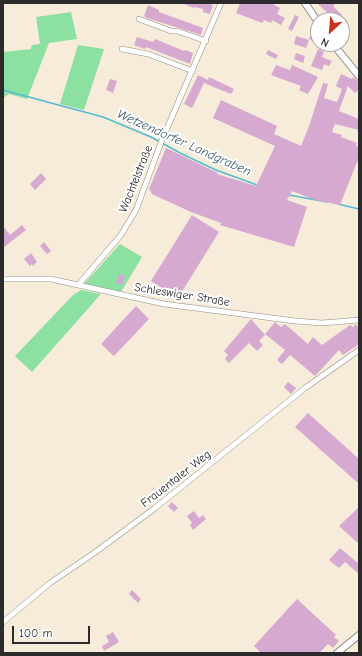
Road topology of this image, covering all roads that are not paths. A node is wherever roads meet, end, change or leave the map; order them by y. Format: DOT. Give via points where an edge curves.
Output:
graph roads {
  1 [pos="221,3"];
  2 [pos="305,3"];
  3 [pos="311,12"];
  4 [pos="139,19"];
  5 [pos="206,41"];
  6 [pos="122,49"];
  7 [pos="340,52"];
  8 [pos="193,70"];
  9 [pos="359,76"];
  10 [pos="3,279"];
  11 [pos="79,284"];
  12 [pos="359,320"];
  13 [pos="359,350"];
  14 [pos="3,622"];
  15 [pos="359,635"];
  16 [pos="337,653"];
  1 -- 5 [label="street, Wachtelstraße"];
  2 -- 3 [label="street"];
  4 -- 5 [label="street"];
  5 -- 8 [label="street, Wachtelstraße"];
  6 -- 8 [label="street" via="148,54"];
  7 -- 9 [label="street"];
  8 -- 11 [label="street, Wachtelstraße" via="128,226"];
  10 -- 11 [label="street, Schleswiger Straße" via="41,278"];
  11 -- 12 [label="street, Schleswiger Straße" via="164,304 295,321 322,323"];
  13 -- 14 [label="street, Frauentaler Weg" via="305,388 155,508 50,583"];
  15 -- 16 [label="street"];
}
